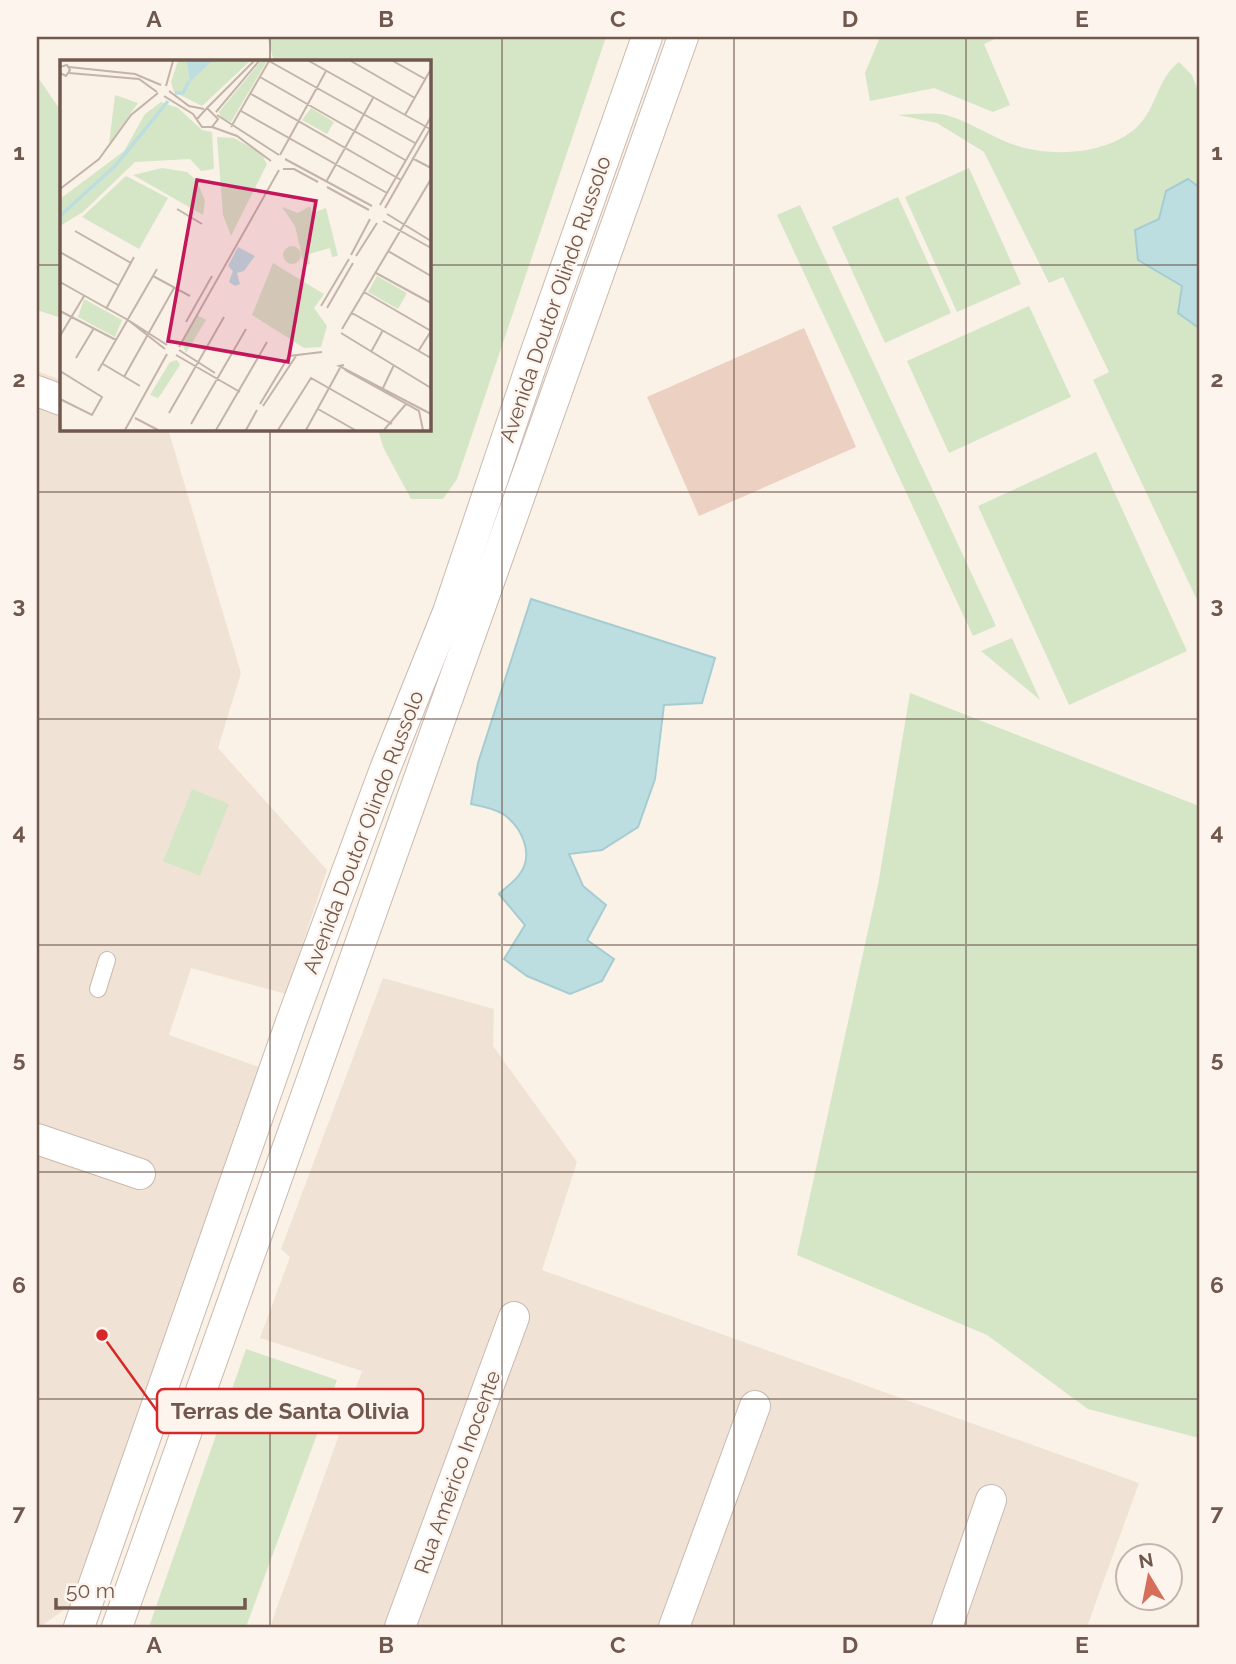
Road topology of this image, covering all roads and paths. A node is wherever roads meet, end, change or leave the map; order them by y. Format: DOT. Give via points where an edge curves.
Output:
graph roads {
  1 [pos="647,37"];
  2 [pos="683,37"];
  3 [pos="37,391"];
  4 [pos="60,400"];
  5 [pos="385,769"];
  6 [pos="416,782"];
  7 [pos="107,960"];
  8 [pos="98,989"];
  9 [pos="287,1035"];
  10 [pos="322,1046"];
  11 [pos="37,1139"];
  12 [pos="140,1174"];
  13 [pos="514,1317"];
  14 [pos="755,1406"];
  15 [pos="991,1500"];
  16 [pos="79,1627"];
  17 [pos="117,1627"];
  18 [pos="400,1627"];
  19 [pos="674,1627"];
  20 [pos="947,1627"];
  1 -- 5 [label="street, Avenida Doutor Olindo Russolo" via="449,612"];
  2 -- 6 [label="street, Avenida Doutor Olindo Russolo"];
  3 -- 4 [label="street"];
  5 -- 6 [label="street"];
  5 -- 9 [label="street, Avenida Doutor Olindo Russolo"];
  6 -- 10 [label="street, Avenida Doutor Olindo Russolo"];
  7 -- 8 [label="lane"];
  9 -- 10 [label="street"];
  9 -- 16 [label="street, Avenida Doutor Olindo Russolo"];
  10 -- 17 [label="street, Avenida Doutor Olindo Russolo"];
  11 -- 12 [label="street"];
  13 -- 18 [label="street, Rua Américo Inocente"];
  14 -- 19 [label="street"];
  15 -- 20 [label="street"];
}
